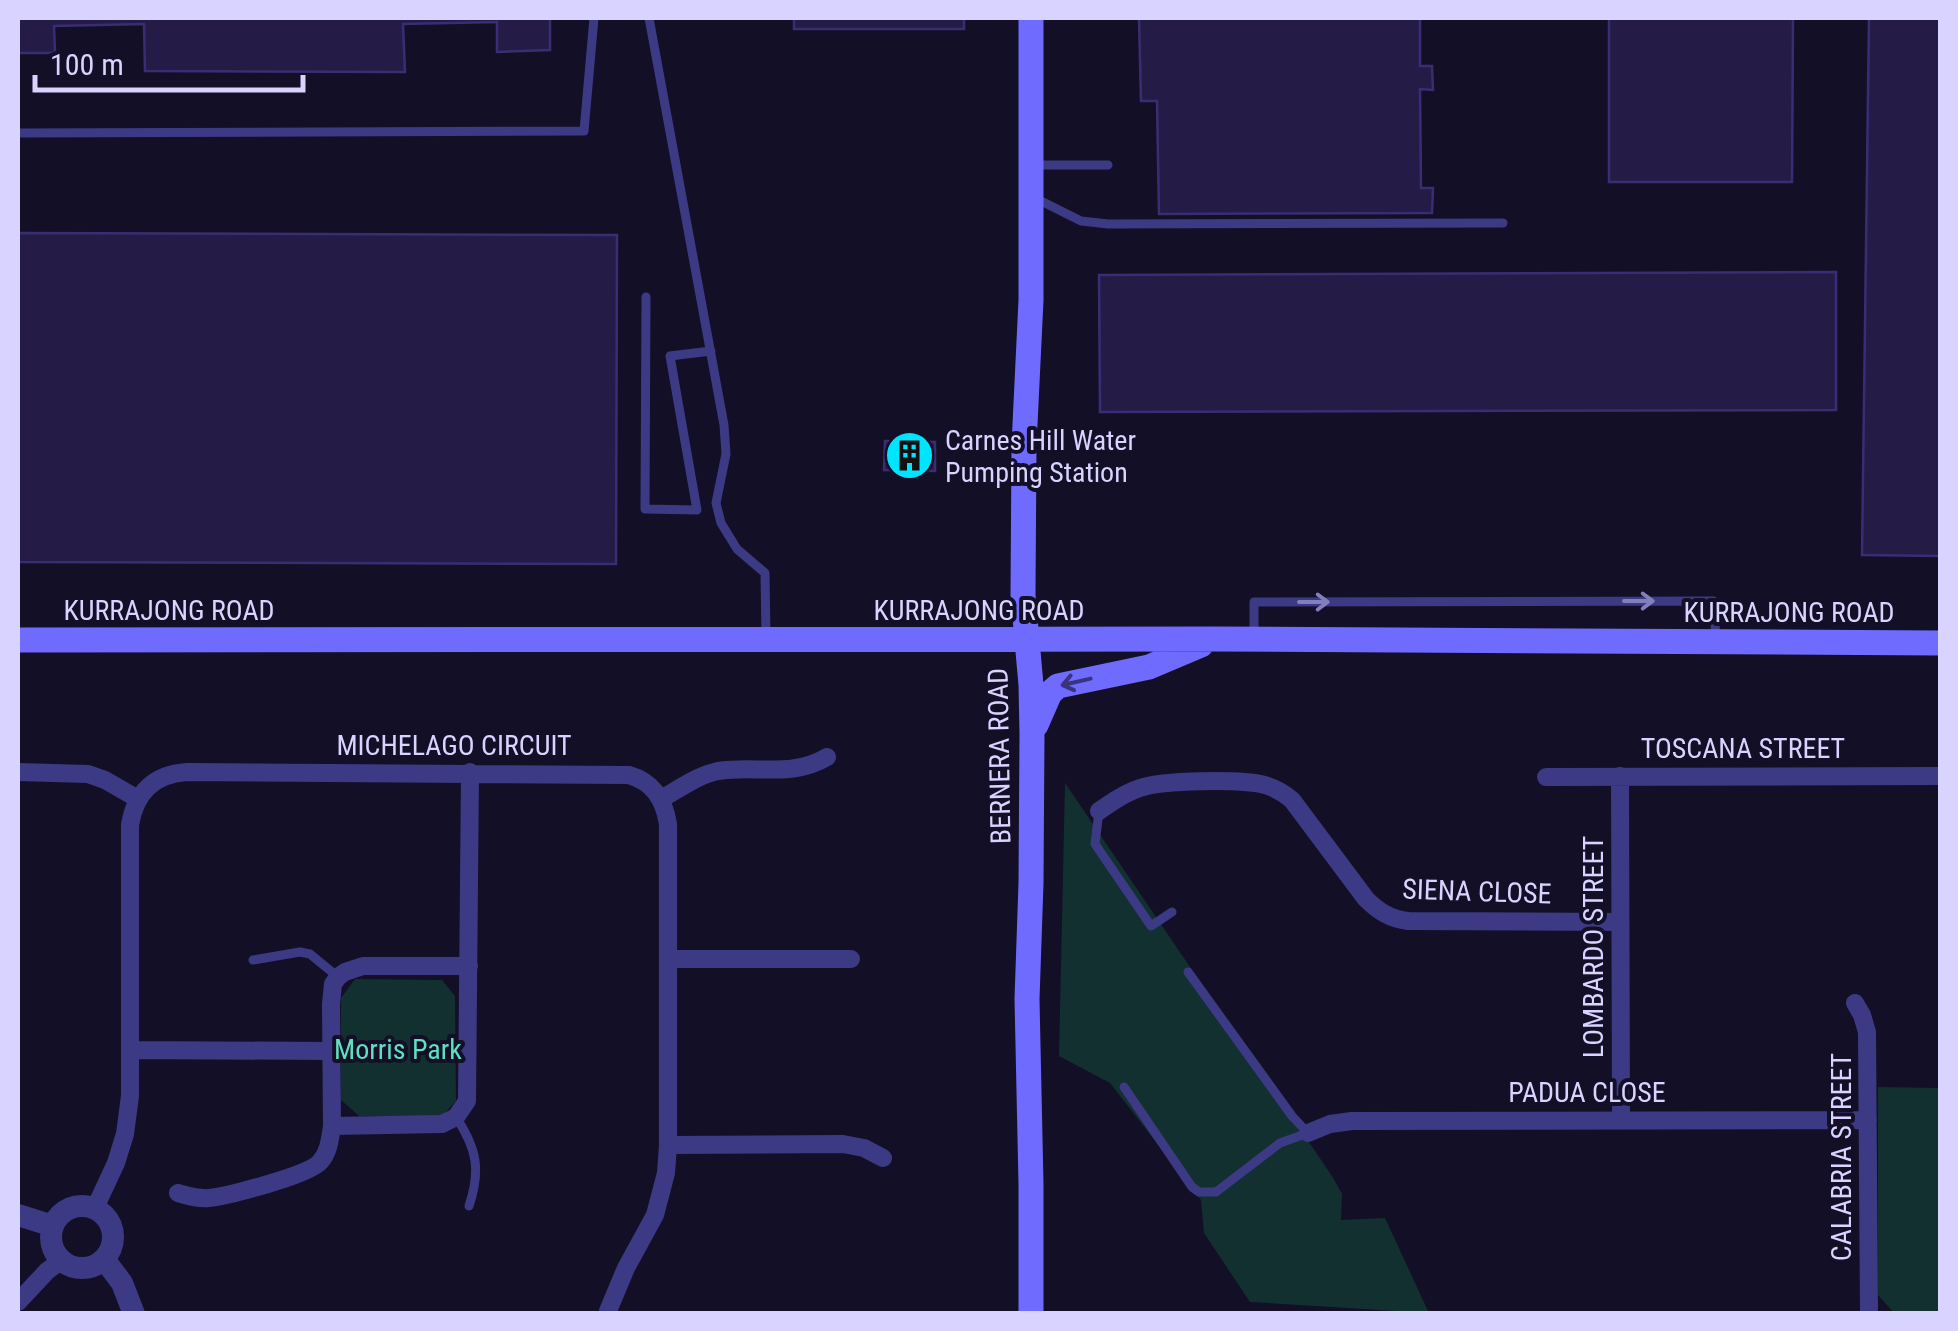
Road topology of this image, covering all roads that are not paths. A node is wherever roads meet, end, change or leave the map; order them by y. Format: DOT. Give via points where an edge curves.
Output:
graph roads {
  1 [pos="594,18"];
  2 [pos="649,18"];
  3 [pos="1031,18"];
  4 [pos="18,133"];
  5 [pos="1031,165"];
  6 [pos="1108,165"];
  7 [pos="1030,196"];
  8 [pos="1504,223"];
  9 [pos="646,297"];
  10 [pos="711,350"];
  11 [pos="1215,639"];
  12 [pos="18,640"];
  13 [pos="766,640"];
  14 [pos="1025,640"];
  15 [pos="1254,640"];
  16 [pos="1716,642"];
  17 [pos="1940,643"];
  18 [pos="1032,734"];
  19 [pos="827,757"];
  20 [pos="18,772"];
  21 [pos="470,772"];
  22 [pos="1620,776"];
  23 [pos="1940,776"];
  24 [pos="1546,777"];
  25 [pos="138,799"];
  26 [pos="661,799"];
  27 [pos="1099,811"];
  28 [pos="1172,912"];
  29 [pos="1620,922"];
  30 [pos="668,958"];
  31 [pos="851,958"];
  32 [pos="253,960"];
  33 [pos="469,966"];
  34 [pos="1188,972"];
  35 [pos="338,977"];
  36 [pos="1855,1003"];
  37 [pos="131,1050"];
  38 [pos="330,1051"];
  39 [pos="1124,1087"];
  40 [pos="456,1118"];
  41 [pos="1622,1119"];
  42 [pos="1868,1120"];
  43 [pos="332,1126"];
  44 [pos="1308,1132"];
  45 [pos="668,1145"];
  46 [pos="883,1158"];
  47 [pos="178,1193"];
  48 [pos="469,1206"];
  49 [pos="95,1208"];
  50 [pos="18,1215"];
  51 [pos="53,1226"];
  52 [pos="104,1259"];
  53 [pos="62,1260"];
  54 [pos="18,1302"];
  55 [pos="612,1312"];
  56 [pos="134,1314"];
  57 [pos="588,1314"];
  58 [pos="1031,1314"];
  59 [pos="1869,1314"];
  1 -- 4 [label="lane" via="584,131"];
  2 -- 10 [label="lane"];
  3 -- 5 [label="main road, BERNERA ROAD"];
  5 -- 6 [label="lane"];
  5 -- 7 [label="main road, BERNERA ROAD"];
  7 -- 8 [label="lane" via="1081,222 1108,224"];
  7 -- 14 [label="main road, BERNERA ROAD"];
  9 -- 10 [label="lane" via="644,509 696,510 670,356"];
  10 -- 13 [label="lane" via="726,454 716,502 737,549 765,573"];
  11 -- 14 [label="main road, KURRAJONG ROAD"];
  11 -- 15 [label="main road, KURRAJONG ROAD"];
  11 -- 18 [label="main road, one-way" via="1149,667 1058,686"];
  12 -- 13 [label="main road, KURRAJONG ROAD"];
  13 -- 14 [label="main road, KURRAJONG ROAD"];
  14 -- 18 [label="main road, BERNERA ROAD"];
  15 -- 16 [label="main road, KURRAJONG ROAD"];
  15 -- 16 [label="lane, one-way" via="1254,602 1713,601"];
  16 -- 17 [label="main road, KURRAJONG ROAD"];
  18 -- 58 [label="main road, BERNERA ROAD"];
  19 -- 26 [label="street" via="791,770 716,772"];
  20 -- 25 [label="street" via="88,774"];
  21 -- 25 [label="street, MICHELAGO CIRCUIT" via="176,772 158,778"];
  21 -- 26 [label="street, MICHELAGO CIRCUIT" via="629,775"];
  21 -- 33 [label="street"];
  22 -- 23 [label="street, TOSCANA STREET"];
  22 -- 24 [label="street, TOSCANA STREET"];
  22 -- 29 [label="street, LOMBARDO STREET"];
  25 -- 37 [label="street" via="130,834"];
  26 -- 30 [label="street" via="668,824"];
  27 -- 28 [label="lane" via="1096,844 1151,926"];
  27 -- 29 [label="street, SIENA CLOSE" via="1152,784 1262,784 1292,800 1366,900 1396,920"];
  29 -- 41 [label="street, LOMBARDO STREET"];
  30 -- 31 [label="street"];
  30 -- 45 [label="street"];
  32 -- 35 [label="lane" via="300,952"];
  33 -- 35 [label="street" via="363,966"];
  33 -- 40 [label="street" via="469,1091"];
  34 -- 44 [label="lane"];
  35 -- 38 [label="street"];
  36 -- 42 [label="street, CALABRIA STREET" via="1867,1032"];
  37 -- 38 [label="street"];
  37 -- 49 [label="street" via="125,1134"];
  38 -- 43 [label="street"];
  39 -- 44 [label="lane" via="1198,1192 1216,1192 1280,1143"];
  40 -- 43 [label="street" via="434,1125"];
  40 -- 48 [label="lane" via="478,1170"];
  41 -- 42 [label="street, PADUA CLOSE"];
  41 -- 44 [label="street, PADUA CLOSE" via="1352,1120"];
  42 -- 59 [label="street, CALABRIA STREET"];
  43 -- 47 [label="street" via="327,1150 310,1170 212,1197"];
  45 -- 46 [label="street" via="843,1144"];
  45 -- 55 [label="street" via="660,1202"];
  49 -- 51 [label="street" via="66,1210"];
  49 -- 52 [label="street" via="112,1228"];
  50 -- 51 [label="street"];
  51 -- 53 [label="street" via="52,1244"];
  52 -- 53 [label="street" via="87,1267"];
  52 -- 56 [label="street"];
  53 -- 54 [label="street"];
  55 -- 57 [label="street"];
}
